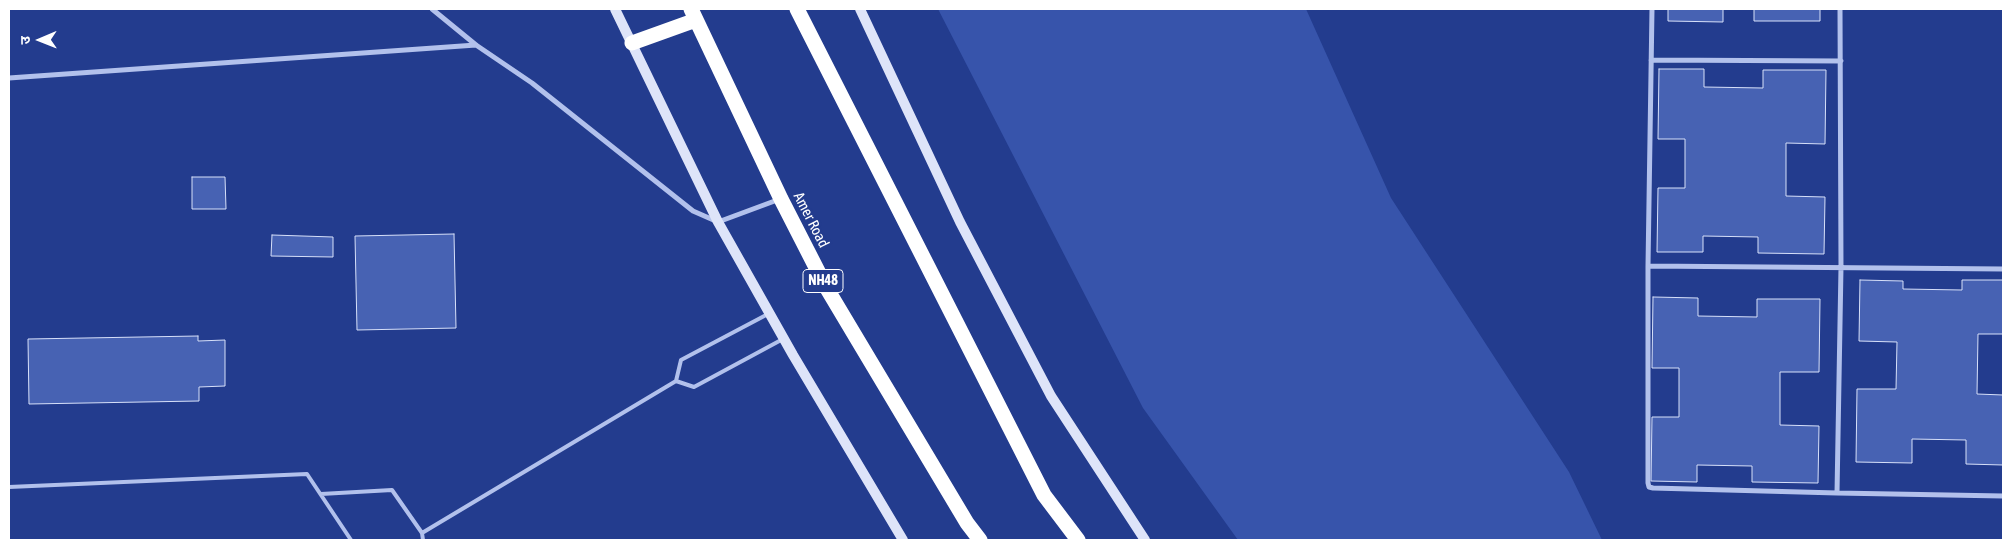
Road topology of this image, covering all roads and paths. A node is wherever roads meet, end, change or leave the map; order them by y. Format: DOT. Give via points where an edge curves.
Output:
graph roads {
  1 [pos="432,9"];
  2 [pos="616,9"];
  3 [pos="797,9"];
  4 [pos="860,9"];
  5 [pos="1652,9"];
  6 [pos="1840,9"];
  7 [pos="693,14"];
  8 [pos="632,43"];
  9 [pos="476,45"];
  10 [pos="1651,60"];
  11 [pos="1840,61"];
  12 [pos="9,78"];
  13 [pos="780,199"];
  14 [pos="718,222"];
  15 [pos="1648,266"];
  16 [pos="1841,268"];
  17 [pos="2003,269"];
  18 [pos="770,313"];
  19 [pos="784,339"];
  20 [pos="676,381"];
  21 [pos="9,487"];
  22 [pos="1837,493"];
  23 [pos="321,494"];
  24 [pos="2003,496"];
  25 [pos="422,533"];
  26 [pos="350,540"];
  27 [pos="423,540"];
  28 [pos="903,540"];
  29 [pos="980,540"];
  30 [pos="1078,540"];
  31 [pos="1145,540"];
  1 -- 9 [label="street"];
  2 -- 8 [label="street"];
  3 -- 30 [label="highway" via="1044,495"];
  4 -- 31 [label="street" via="960,222 1051,396"];
  5 -- 10 [label="street"];
  6 -- 11 [label="street"];
  7 -- 8 [label="highway"];
  7 -- 13 [label="highway, Amer Road / NH48"];
  8 -- 14 [label="street"];
  9 -- 12 [label="street"];
  9 -- 14 [label="street" via="532,84 693,212"];
  10 -- 11 [label="street"];
  10 -- 15 [label="street"];
  11 -- 16 [label="street"];
  13 -- 14 [label="street"];
  13 -- 29 [label="highway, Amer Road / NH48" via="826,287"];
  14 -- 18 [label="street"];
  15 -- 16 [label="street"];
  15 -- 22 [label="street" via="1649,487"];
  16 -- 17 [label="street"];
  16 -- 22 [label="street"];
  18 -- 19 [label="street"];
  18 -- 20 [label="lane" via="681,360"];
  19 -- 20 [label="lane" via="694,387"];
  19 -- 28 [label="street"];
  20 -- 25 [label="lane"];
  21 -- 23 [label="lane" via="308,474"];
  22 -- 24 [label="street"];
  23 -- 25 [label="lane" via="392,490"];
  23 -- 26 [label="lane"];
  25 -- 27 [label="lane"];
}
